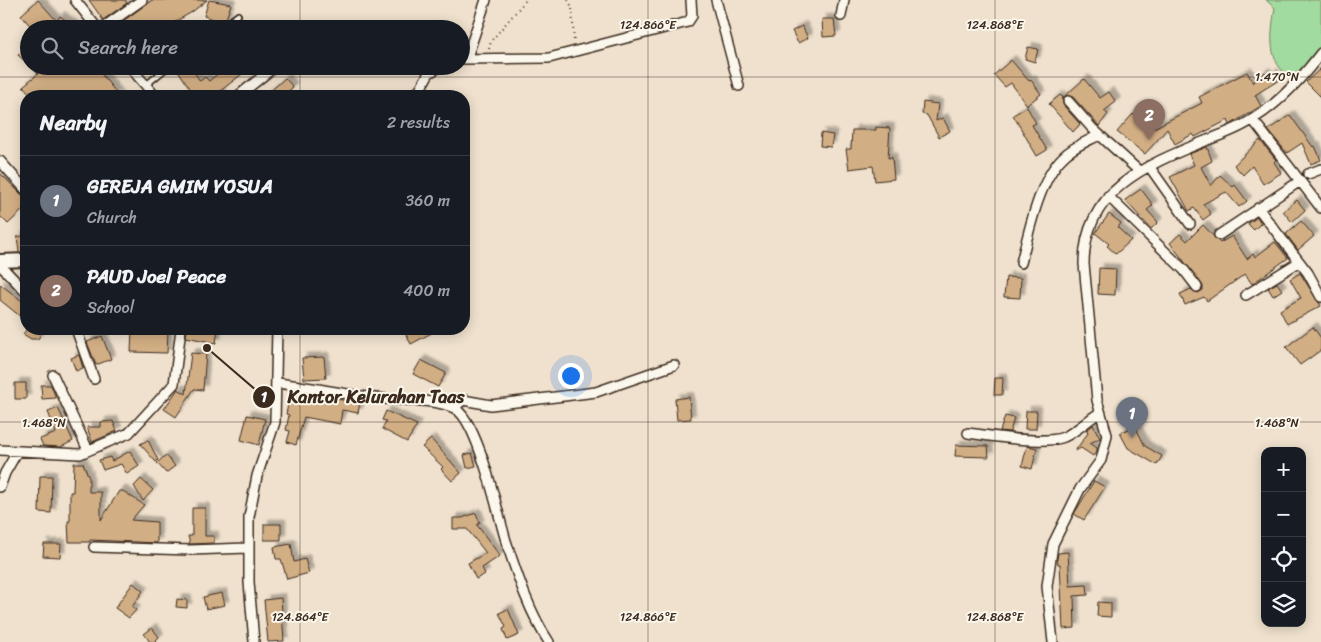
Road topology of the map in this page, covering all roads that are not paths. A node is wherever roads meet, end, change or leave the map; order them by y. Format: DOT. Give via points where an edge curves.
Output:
graph roads {
  1 [pos="75,0"];
  2 [pos="142,0"];
  3 [pos="486,0"];
  4 [pos="691,0"];
  5 [pos="716,0"];
  6 [pos="844,0"];
  7 [pos="238,15"];
  8 [pos="841,16"];
  9 [pos="92,20"];
  10 [pos="112,20"];
  11 [pos="231,20"];
  12 [pos="470,42"];
  13 [pos="1321,54"];
  14 [pos="470,58"];
  15 [pos="136,75"];
  16 [pos="158,75"];
  17 [pos="264,75"];
  18 [pos="427,75"];
  19 [pos="145,86"];
  20 [pos="740,86"];
  21 [pos="149,90"];
  22 [pos="246,90"];
  23 [pos="419,90"];
  24 [pos="1068,101"];
  25 [pos="1253,120"];
  26 [pos="1099,134"];
  27 [pos="0,162"];
  28 [pos="1149,166"];
  29 [pos="1321,169"];
  30 [pos="1139,172"];
  31 [pos="1308,174"];
  32 [pos="1300,181"];
  33 [pos="20,184"];
  34 [pos="1108,196"];
  35 [pos="1258,208"];
  36 [pos="1321,208"];
  37 [pos="1190,224"];
  38 [pos="1219,235"];
  39 [pos="20,260"];
  40 [pos="0,261"];
  41 [pos="1299,262"];
  42 [pos="1021,263"];
  43 [pos="0,265"];
  44 [pos="20,286"];
  45 [pos="1197,287"];
  46 [pos="1246,295"];
  47 [pos="1321,297"];
  48 [pos="78,335"];
  49 [pos="180,335"];
  50 [pos="277,335"];
  51 [pos="674,365"];
  52 [pos="53,375"];
  53 [pos="94,379"];
  54 [pos="277,383"];
  55 [pos="454,408"];
  56 [pos="1099,413"];
  57 [pos="968,433"];
  58 [pos="0,450"];
  59 [pos="17,452"];
  60 [pos="84,452"];
  61 [pos="0,487"];
  62 [pos="94,546"];
  63 [pos="248,548"];
  64 [pos="254,642"];
  65 [pos="549,642"];
  66 [pos="1053,642"];
  1 -- 9 [label="street"];
  2 -- 10 [label="street"];
  3 -- 12 [label="street"];
  4 -- 14 [label="street" via="692,16 688,22 574,53 549,58"];
  5 -- 20 [label="street"];
  6 -- 8 [label="street"];
  7 -- 11 [label="lane"];
  13 -- 25 [label="street" via="1298,80"];
  15 -- 19 [label="street"];
  16 -- 19 [label="lane"];
  17 -- 22 [label="street"];
  18 -- 23 [label="street"];
  19 -- 21 [label="street"];
  24 -- 26 [label="street"];
  25 -- 28 [label="street"];
  25 -- 32 [label="street"];
  26 -- 30 [label="street"];
  26 -- 42 [label="street" via="1064,155 1057,163 1045,186"];
  27 -- 33 [label="street"];
  28 -- 30 [label="street"];
  28 -- 37 [label="street"];
  29 -- 31 [label="street"];
  30 -- 34 [label="street"];
  32 -- 35 [label="street"];
  32 -- 36 [label="street"];
  34 -- 45 [label="street" via="1184,270"];
  34 -- 56 [label="street" via="1096,215 1084,255"];
  35 -- 38 [label="street"];
  35 -- 41 [label="street"];
  39 -- 40 [label="street"];
  41 -- 46 [label="street"];
  41 -- 47 [label="street"];
  43 -- 44 [label="street"];
  48 -- 53 [label="street"];
  49 -- 60 [label="street" via="174,384 129,433"];
  50 -- 54 [label="street"];
  51 -- 55 [label="street" via="596,392 490,405 463,400"];
  52 -- 60 [label="street"];
  54 -- 55 [label="street"];
  54 -- 63 [label="street" via="275,422 252,497"];
  55 -- 65 [label="street" via="466,420 488,472 515,565 540,628"];
  56 -- 57 [label="street" via="1069,434 1054,439 996,438"];
  56 -- 66 [label="street" via="1107,435 1104,452 1052,544 1047,586"];
  58 -- 59 [label="street"];
  59 -- 60 [label="street" via="69,455"];
  59 -- 61 [label="street"];
  62 -- 63 [label="street" via="190,550"];
  63 -- 64 [label="street"];
}
